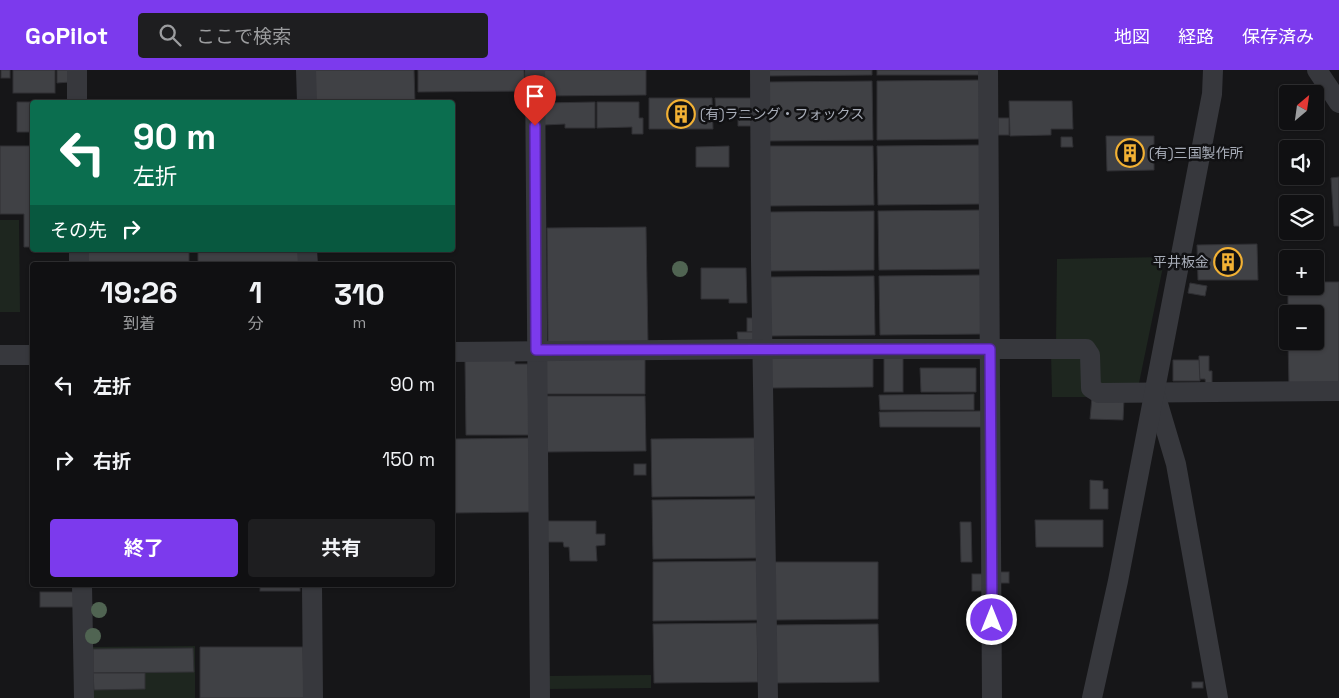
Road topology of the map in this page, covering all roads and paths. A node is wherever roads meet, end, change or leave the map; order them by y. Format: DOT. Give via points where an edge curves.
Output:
graph roads {
  1 [pos="77,70"];
  2 [pos="306,70"];
  3 [pos="535,70"];
  4 [pos="760,70"];
  5 [pos="988,70"];
  6 [pos="1213,70"];
  7 [pos="1318,70"];
  8 [pos="77,100"];
  9 [pos="307,100"];
  10 [pos="1339,102"];
  11 [pos="763,349"];
  12 [pos="990,349"];
  13 [pos="536,350"];
  14 [pos="455,352"];
  15 [pos="0,355"];
  16 [pos="30,355"];
  17 [pos="1339,391"];
  18 [pos="1155,392"];
  19 [pos="82,587"];
  20 [pos="312,587"];
  21 [pos="84,698"];
  22 [pos="313,698"];
  23 [pos="540,698"];
  24 [pos="768,698"];
  25 [pos="992,698"];
  26 [pos="1092,698"];
  27 [pos="1218,698"];
  1 -- 8 [label="street"];
  2 -- 9 [label="street"];
  3 -- 13 [label="street"];
  4 -- 11 [label="street"];
  5 -- 12 [label="street"];
  6 -- 18 [label="street" via="1212,94"];
  7 -- 10 [label="street"];
  11 -- 12 [label="street"];
  11 -- 13 [label="street"];
  11 -- 24 [label="street"];
  12 -- 18 [label="street" via="1086,349 1090,355 1090,383 1094,391"];
  12 -- 25 [label="street"];
  13 -- 14 [label="street"];
  13 -- 23 [label="street"];
  15 -- 16 [label="street"];
  17 -- 18 [label="street"];
  18 -- 26 [label="street"];
  18 -- 27 [label="street" via="1176,464"];
  19 -- 21 [label="street"];
  20 -- 22 [label="street"];
}
